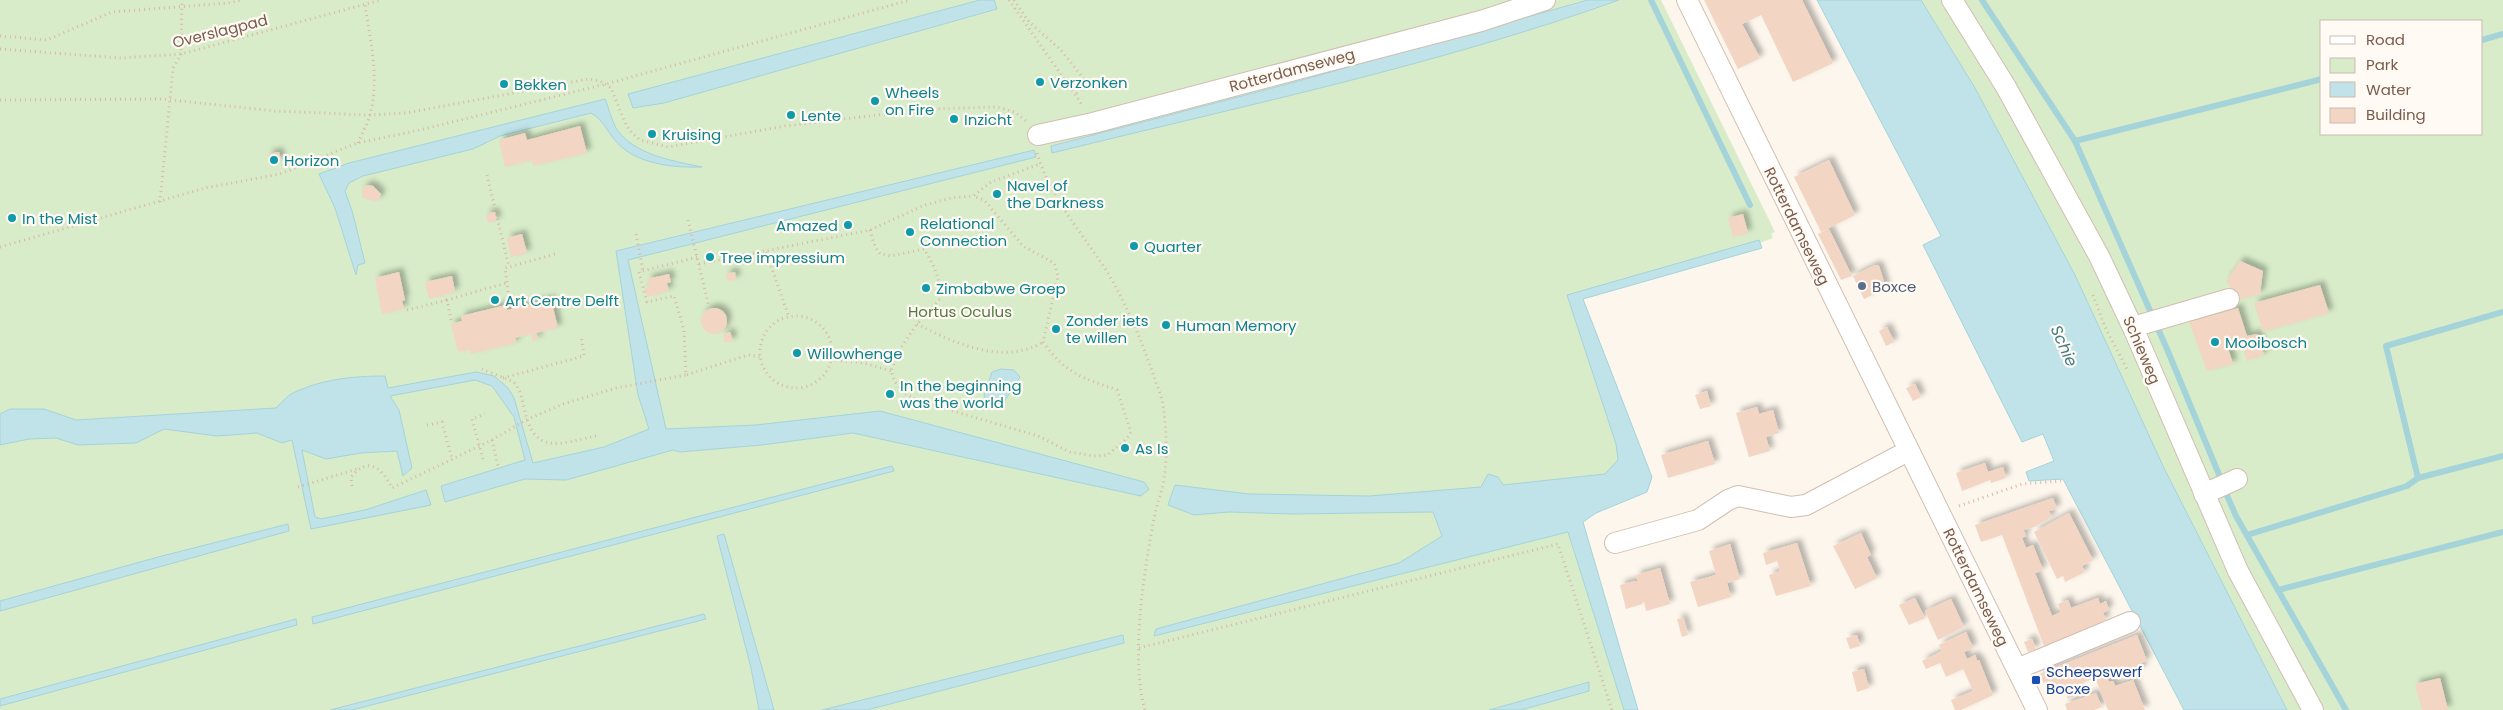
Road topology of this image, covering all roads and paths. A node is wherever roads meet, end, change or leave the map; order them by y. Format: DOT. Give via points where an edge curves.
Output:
graph roads {
  1 [pos="182,0"];
  2 [pos="242,0"];
  3 [pos="381,0"];
  4 [pos="910,0"];
  5 [pos="1009,0"];
  6 [pos="1014,0"];
  7 [pos="1544,0"];
  8 [pos="1687,0"];
  9 [pos="1952,0"];
  10 [pos="365,4"];
  11 [pos="182,6"];
  12 [pos="0,36"];
  13 [pos="0,49"];
  14 [pos="181,54"];
  15 [pos="606,84"];
  16 [pos="1075,95"];
  17 [pos="169,99"];
  18 [pos="0,100"];
  19 [pos="370,115"];
  20 [pos="1093,123"];
  21 [pos="1038,135"];
  22 [pos="358,143"];
  23 [pos="1040,164"];
  24 [pos="487,175"];
  25 [pos="973,196"];
  26 [pos="160,202"];
  27 [pos="688,220"];
  28 [pos="870,230"];
  29 [pos="636,234"];
  30 [pos="0,247"];
  31 [pos="766,252"];
  32 [pos="555,254"];
  33 [pos="697,257"];
  34 [pos="699,264"];
  35 [pos="509,267"];
  36 [pos="643,271"];
  37 [pos="506,283"];
  38 [pos="2091,290"];
  39 [pos="2229,299"];
  40 [pos="446,300"];
  41 [pos="709,306"];
  42 [pos="510,307"];
  43 [pos="407,310"];
  44 [pos="789,317"];
  45 [pos="451,320"];
  46 [pos="917,324"];
  47 [pos="2138,327"];
  48 [pos="580,335"];
  49 [pos="1043,342"];
  50 [pos="760,357"];
  51 [pos="831,360"];
  52 [pos="482,369"];
  53 [pos="891,372"];
  54 [pos="686,375"];
  55 [pos="2131,375"];
  56 [pos="503,379"];
  57 [pos="485,414"];
  58 [pos="526,420"];
  59 [pos="427,425"];
  60 [pos="600,435"];
  61 [pos="492,440"];
  62 [pos="480,445"];
  63 [pos="1908,451"];
  64 [pos="452,459"];
  65 [pos="483,459"];
  66 [pos="498,466"];
  67 [pos="358,468"];
  68 [pos="2237,479"];
  69 [pos="2061,481"];
  70 [pos="352,486"];
  71 [pos="298,488"];
  72 [pos="2204,494"];
  73 [pos="1939,512"];
  74 [pos="1615,543"];
  75 [pos="2130,622"];
  76 [pos="1139,648"];
  77 [pos="2017,669"];
  78 [pos="1145,710"];
  79 [pos="1612,710"];
  80 [pos="2037,710"];
  81 [pos="2313,710"];
  1 -- 11 [label="path"];
  2 -- 11 [label="path" via="228,4"];
  3 -- 10 [label="path, Overslagpad"];
  4 -- 15 [label="path"];
  5 -- 16 [label="path"];
  6 -- 16 [label="path" via="1029,22 1062,50 1087,83"];
  7 -- 20 [label="street, Rotterdamseweg" via="1480,21"];
  8 -- 63 [label="street, Rotterdamseweg"];
  9 -- 47 [label="street, Schieweg" via="2070,200"];
  10 -- 14 [label="path, Overslagpad"];
  10 -- 19 [label="path" via="372,50 374,96"];
  11 -- 12 [label="path" via="112,12 47,40"];
  11 -- 14 [label="path"];
  13 -- 14 [label="path, Overslagpad" via="121,58"];
  14 -- 17 [label="path" via="173,68"];
  15 -- 19 [label="path" via="580,79 406,113"];
  15 -- 21 [label="path" via="632,133 640,140 657,146 928,108 973,106 1015,112"];
  15 -- 22 [label="path"];
  16 -- 20 [label="path"];
  17 -- 18 [label="path"];
  17 -- 19 [label="path" via="275,111"];
  17 -- 26 [label="path"];
  19 -- 22 [label="path"];
  20 -- 21 [label="street, Rotterdamseweg"];
  21 -- 23 [label="path"];
  22 -- 26 [label="path" via="280,174 205,188"];
  23 -- 25 [label="path" via="991,182"];
  23 -- 76 [label="path" via="1067,215 1094,252 1127,310 1163,403 1165,459 1146,575"];
  24 -- 35 [label="path"];
  25 -- 28 [label="path" via="925,205"];
  25 -- 49 [label="path" via="984,200 1023,246 1054,263 1058,276"];
  26 -- 30 [label="path"];
  27 -- 33 [label="path"];
  28 -- 31 [label="path"];
  28 -- 46 [label="path" via="880,254 891,256 924,249 932,262 940,283 940,299"];
  29 -- 36 [label="path"];
  31 -- 34 [label="path"];
  31 -- 44 [label="path"];
  32 -- 35 [label="path"];
  33 -- 34 [label="path"];
  33 -- 36 [label="path"];
  34 -- 41 [label="path"];
  35 -- 37 [label="path" via="505,268"];
  36 -- 54 [label="path" via="639,272 647,302 674,296 681,322"];
  37 -- 40 [label="path"];
  37 -- 42 [label="path"];
  38 -- 55 [label="path" via="2105,327"];
  39 -- 47 [label="street"];
  40 -- 43 [label="path"];
  40 -- 45 [label="path"];
  44 -- 50 [label="path" via="767,332 760,347"];
  44 -- 51 [label="path" via="803,317 816,322 832,346"];
  46 -- 49 [label="path" via="943,338 984,351 1032,349"];
  46 -- 53 [label="path" via="900,349"];
  47 -- 72 [label="street, Schieweg"];
  48 -- 56 [label="path" via="584,356"];
  49 -- 53 [label="path" via="1070,372 1117,390 1131,432 1108,456 1070,452 1038,436 919,401 904,393"];
  50 -- 51 [label="path" via="765,371 787,388 802,388 815,383"];
  50 -- 54 [label="path" via="748,356"];
  51 -- 53 [label="path" via="864,363"];
  52 -- 56 [label="path"];
  54 -- 58 [label="path" via="564,404"];
  56 -- 58 [label="path" via="512,381 516,386"];
  57 -- 62 [label="path" via="472,419"];
  58 -- 60 [label="path" via="535,436 553,445"];
  58 -- 61 [label="path"];
  59 -- 64 [label="path" via="442,422"];
  61 -- 62 [label="path"];
  61 -- 66 [label="path"];
  62 -- 64 [label="path"];
  62 -- 65 [label="path"];
  63 -- 73 [label="street, Rotterdamseweg"];
  63 -- 74 [label="street" via="1806,506 1738,496 1698,520"];
  64 -- 67 [label="path" via="392,488 378,469"];
  67 -- 70 [label="path" via="351,477"];
  67 -- 71 [label="path"];
  68 -- 72 [label="street"];
  69 -- 73 [label="path" via="2022,484"];
  72 -- 81 [label="street, Schieweg" via="2247,588"];
  73 -- 77 [label="street, Rotterdamseweg"];
  75 -- 77 [label="street"];
  76 -- 78 [label="path" via="1139,681"];
  76 -- 79 [label="path" via="1558,544"];
  77 -- 80 [label="street, Rotterdamseweg"];
}
